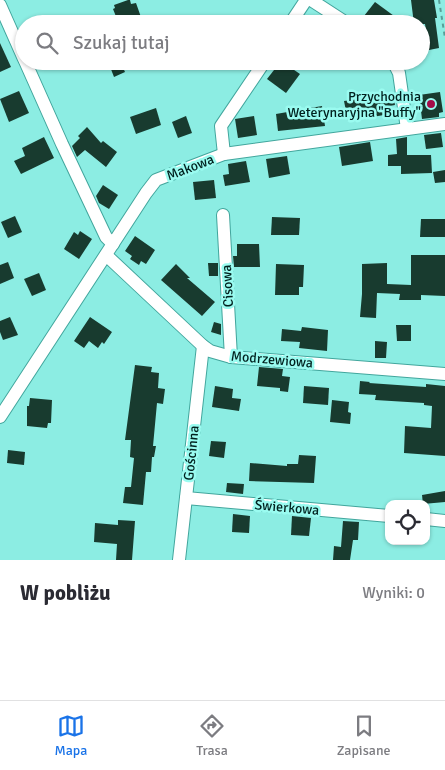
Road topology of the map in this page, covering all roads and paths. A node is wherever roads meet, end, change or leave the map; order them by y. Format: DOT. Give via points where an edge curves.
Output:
graph roads {
  1 [pos="306,0"];
  2 [pos="311,0"];
  3 [pos="440,0"];
  4 [pos="0,5"];
  5 [pos="296,15"];
  6 [pos="334,15"];
  7 [pos="445,38"];
  8 [pos="15,39"];
  9 [pos="29,70"];
  10 [pos="259,70"];
  11 [pos="397,70"];
  12 [pos="445,124"];
  13 [pos="407,129"];
  14 [pos="224,154"];
  15 [pos="223,215"];
  16 [pos="110,249"];
  17 [pos="203,346"];
  18 [pos="231,357"];
  19 [pos="445,374"];
  20 [pos="0,417"];
  21 [pos="186,498"];
  22 [pos="385,516"];
  23 [pos="430,519"];
  24 [pos="445,521"];
  25 [pos="179,560"];
  1 -- 5 [label="street"];
  2 -- 6 [label="street"];
  3 -- 7 [label="path"];
  4 -- 8 [label="street, Modrzewiowa"];
  9 -- 16 [label="street, Modrzewiowa"];
  10 -- 14 [label="street" via="221,126"];
  11 -- 13 [label="street"];
  12 -- 13 [label="street, Makowa"];
  13 -- 14 [label="street, Makowa"];
  14 -- 16 [label="street, Makowa" via="151,184"];
  15 -- 18 [label="street, Cisowa"];
  16 -- 17 [label="street, Modrzewiowa"];
  16 -- 20 [label="street, Makowa"];
  17 -- 18 [label="street, Modrzewiowa"];
  17 -- 21 [label="street, Gościnna"];
  18 -- 19 [label="street, Modrzewiowa"];
  21 -- 22 [label="street, Świerkowa"];
  21 -- 25 [label="street, Gościnna"];
  23 -- 24 [label="street"];
}
